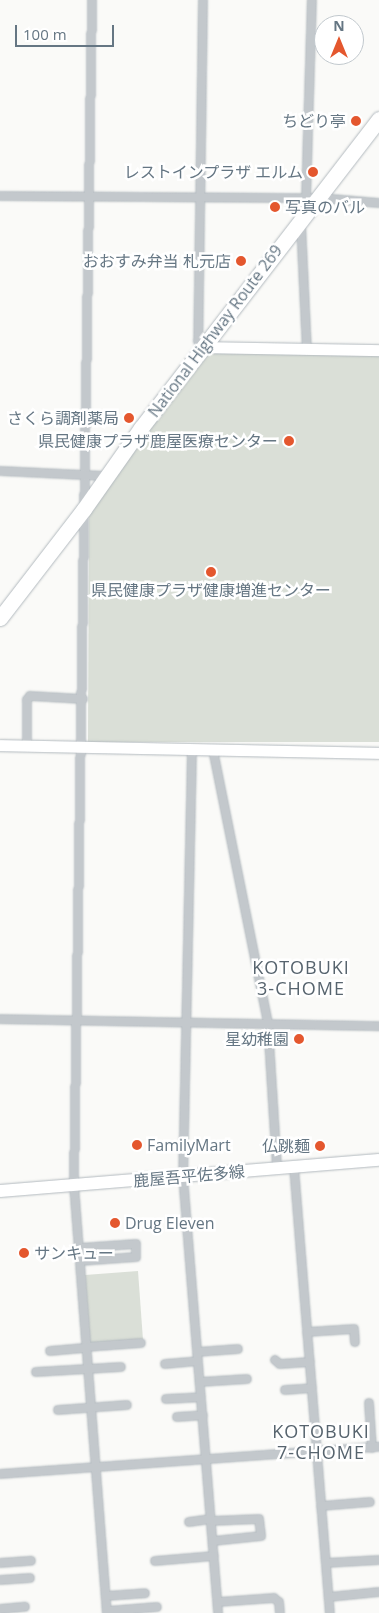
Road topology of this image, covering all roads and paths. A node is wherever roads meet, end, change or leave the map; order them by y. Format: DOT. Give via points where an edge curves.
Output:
graph roads {
  1 [pos="92,0"];
  2 [pos="203,0"];
  3 [pos="312,0"];
  4 [pos="379,119"];
  5 [pos="0,196"];
  6 [pos="88,197"];
  7 [pos="199,198"];
  8 [pos="313,198"];
  9 [pos="379,202"];
  10 [pos="300,220"];
  11 [pos="203,347"];
  12 [pos="379,350"];
  13 [pos="307,351"];
  14 [pos="0,471"];
  15 [pos="84,474"];
  16 [pos="106,476"];
  17 [pos="84,509"];
  18 [pos="0,618"];
  19 [pos="83,699"];
  20 [pos="0,745"];
  21 [pos="27,746"];
  22 [pos="82,748"];
  23 [pos="192,750"];
  24 [pos="213,750"];
  25 [pos="379,753"];
  26 [pos="0,1019"];
  27 [pos="78,1020"];
  28 [pos="186,1022"];
  29 [pos="268,1024"];
  30 [pos="379,1026"];
  31 [pos="379,1160"];
  32 [pos="294,1167"];
  33 [pos="277,1169"];
  34 [pos="183,1176"];
  35 [pos="74,1185"];
  36 [pos="0,1191"];
  37 [pos="79,1248"];
  38 [pos="80,1261"];
  39 [pos="307,1332"];
  40 [pos="355,1342"];
  41 [pos="142,1343"];
  42 [pos="87,1348"];
  43 [pos="238,1349"];
  44 [pos="50,1351"];
  45 [pos="197,1352"];
  46 [pos="275,1360"];
  47 [pos="198,1361"];
  48 [pos="310,1362"];
  49 [pos="165,1364"];
  50 [pos="121,1367"];
  51 [pos="88,1369"];
  52 [pos="36,1372"];
  53 [pos="248,1378"];
  54 [pos="200,1382"];
  55 [pos="312,1388"];
  56 [pos="286,1390"];
  57 [pos="201,1397"];
  58 [pos="166,1399"];
  59 [pos="369,1403"];
  60 [pos="127,1405"];
  61 [pos="91,1408"];
  62 [pos="58,1410"];
  63 [pos="202,1416"];
  64 [pos="177,1417"];
  65 [pos="375,1447"];
  66 [pos="317,1452"];
  67 [pos="206,1459"];
  68 [pos="96,1467"];
  69 [pos="0,1474"];
  70 [pos="370,1502"];
  71 [pos="321,1506"];
  72 [pos="211,1520"];
  73 [pos="189,1522"];
  74 [pos="213,1542"];
  75 [pos="214,1556"];
  76 [pos="379,1560"];
  77 [pos="31,1561"];
  78 [pos="154,1561"];
  79 [pos="0,1563"];
  80 [pos="326,1563"];
  81 [pos="30,1578"];
  82 [pos="0,1580"];
  83 [pos="379,1592"];
  84 [pos="145,1593"];
  85 [pos="106,1596"];
  86 [pos="329,1597"];
  87 [pos="218,1602"];
  88 [pos="25,1607"];
  89 [pos="157,1607"];
  90 [pos="0,1609"];
  91 [pos="107,1612"];
  92 [pos="218,1613"];
  93 [pos="280,1613"];
  94 [pos="330,1613"];
  1 -- 6 [label="street"];
  2 -- 7 [label="street"];
  3 -- 8 [label="street"];
  4 -- 8 [label="highway, National Highway Route 269"];
  5 -- 6 [label="street"];
  6 -- 7 [label="street"];
  6 -- 15 [label="street"];
  7 -- 8 [label="street"];
  7 -- 11 [label="street" via="198,341"];
  8 -- 9 [label="street"];
  8 -- 10 [label="highway, National Highway Route 269"];
  10 -- 11 [label="highway, National Highway Route 269"];
  10 -- 13 [label="street"];
  11 -- 13 [label="street"];
  11 -- 16 [label="highway, National Highway Route 269"];
  12 -- 13 [label="street"];
  14 -- 15 [label="street"];
  15 -- 16 [label="street"];
  15 -- 17 [label="street"];
  16 -- 17 [label="highway, National Highway Route 269"];
  17 -- 18 [label="highway, National Highway Route 269"];
  17 -- 19 [label="street"];
  19 -- 21 [label="street" via="28,698"];
  19 -- 22 [label="street"];
  20 -- 21 [label="street"];
  21 -- 22 [label="street"];
  22 -- 23 [label="street"];
  22 -- 27 [label="street"];
  23 -- 24 [label="street"];
  23 -- 28 [label="street"];
  24 -- 25 [label="street"];
  24 -- 29 [label="street"];
  26 -- 27 [label="street"];
  27 -- 28 [label="street"];
  27 -- 35 [label="street"];
  28 -- 29 [label="street"];
  28 -- 34 [label="street"];
  29 -- 30 [label="street"];
  29 -- 33 [label="street"];
  31 -- 32 [label="main road, 鹿屋吾平佐多線"];
  32 -- 33 [label="main road, 鹿屋吾平佐多線"];
  32 -- 39 [label="street"];
  33 -- 34 [label="main road, 鹿屋吾平佐多線"];
  34 -- 35 [label="main road, 鹿屋吾平佐多線"];
  34 -- 45 [label="street"];
  35 -- 36 [label="main road, 鹿屋吾平佐多線"];
  35 -- 37 [label="street"];
  37 -- 38 [label="street"];
  37 -- 38 [label="street" via="136,1244 136,1258"];
  38 -- 42 [label="street"];
  39 -- 40 [label="street" via="354,1329"];
  39 -- 48 [label="street"];
  41 -- 42 [label="street"];
  42 -- 44 [label="street"];
  42 -- 51 [label="street"];
  43 -- 45 [label="street"];
  45 -- 47 [label="street"];
  46 -- 48 [label="street" via="280,1364"];
  47 -- 49 [label="street"];
  47 -- 54 [label="street"];
  48 -- 55 [label="street"];
  50 -- 51 [label="street"];
  51 -- 52 [label="street"];
  51 -- 61 [label="street"];
  53 -- 54 [label="street"];
  54 -- 57 [label="street"];
  55 -- 56 [label="street"];
  55 -- 66 [label="street"];
  57 -- 58 [label="street"];
  57 -- 63 [label="street"];
  59 -- 65 [label="street"];
  60 -- 61 [label="street"];
  61 -- 62 [label="street"];
  61 -- 68 [label="street"];
  63 -- 64 [label="street"];
  63 -- 67 [label="street"];
  65 -- 66 [label="street"];
  66 -- 67 [label="street"];
  66 -- 71 [label="street"];
  67 -- 68 [label="street"];
  67 -- 72 [label="street"];
  68 -- 69 [label="street"];
  68 -- 85 [label="street"];
  70 -- 71 [label="street"];
  71 -- 80 [label="street"];
  72 -- 73 [label="street"];
  72 -- 74 [label="street"];
  72 -- 74 [label="street" via="259,1518 261,1536"];
  74 -- 75 [label="street"];
  75 -- 78 [label="street"];
  75 -- 87 [label="street"];
  76 -- 80 [label="street"];
  77 -- 79 [label="street"];
  80 -- 86 [label="street"];
  81 -- 82 [label="street"];
  83 -- 86 [label="street"];
  84 -- 85 [label="street"];
  85 -- 91 [label="street"];
  86 -- 94 [label="street"];
  87 -- 92 [label="street"];
  87 -- 93 [label="street" via="274,1598 279,1602"];
  88 -- 90 [label="street"];
  89 -- 91 [label="street"];
}
